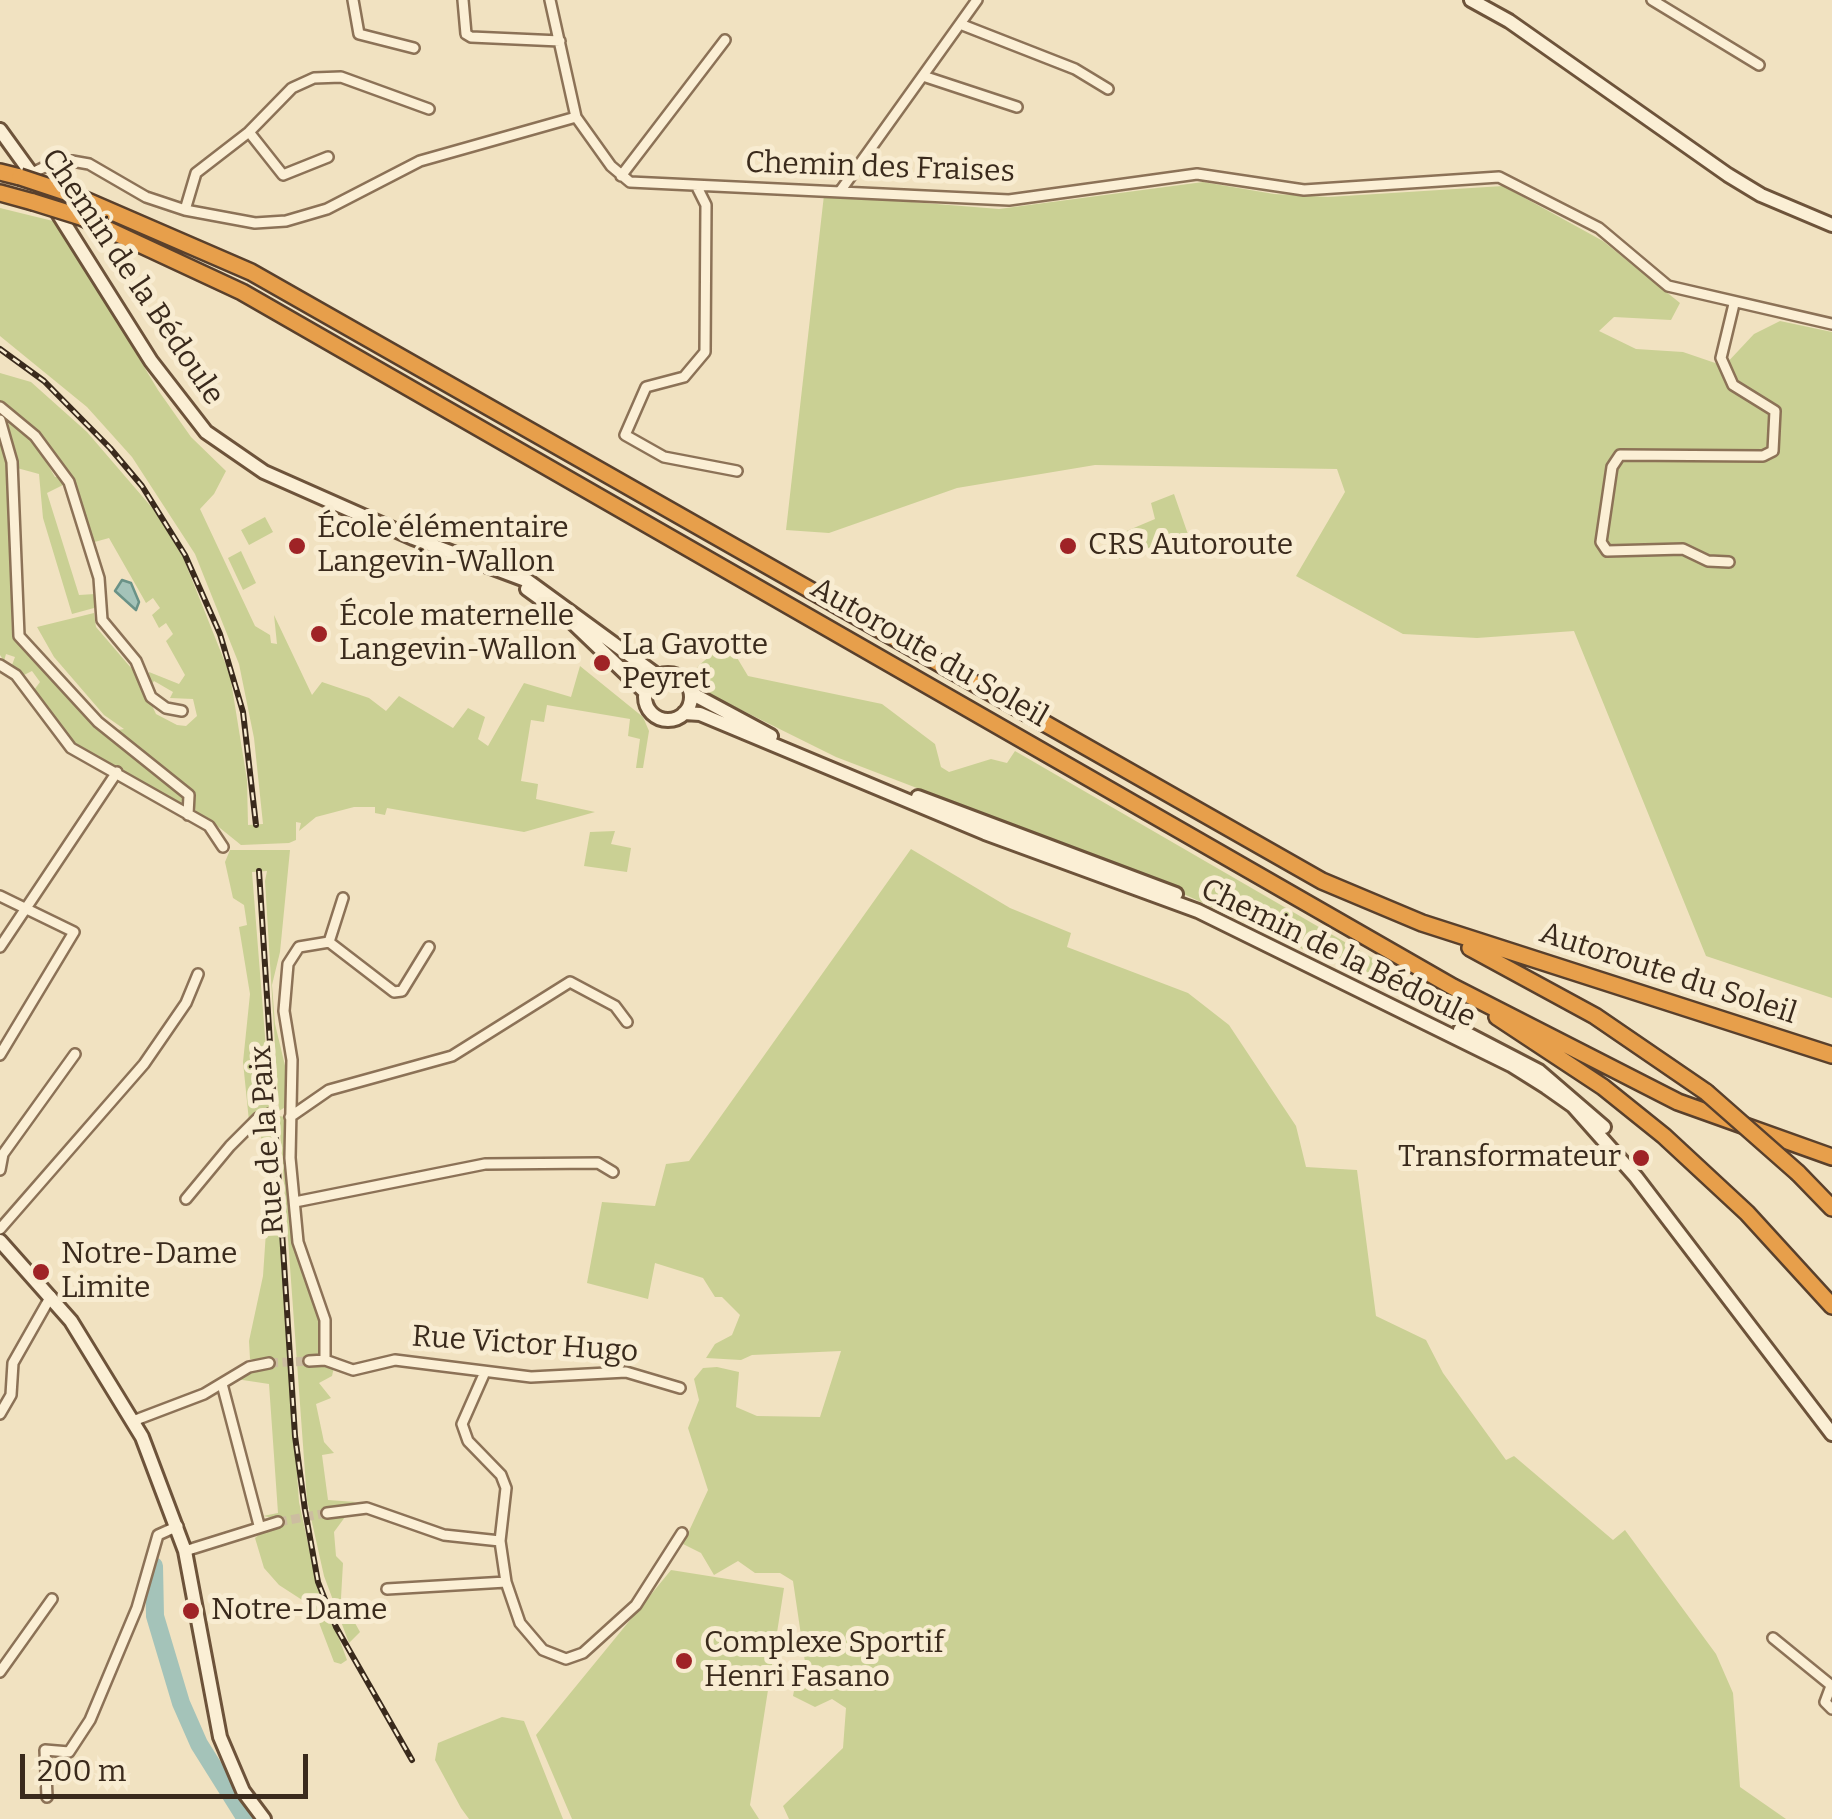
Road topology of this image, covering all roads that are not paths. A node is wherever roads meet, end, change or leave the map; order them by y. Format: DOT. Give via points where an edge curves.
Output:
graph roads {
  1 [pos="354,0"];
  2 [pos="463,0"];
  3 [pos="550,0"];
  4 [pos="977,0"];
  5 [pos="1471,0"];
  6 [pos="1652,0"];
  7 [pos="960,24"];
  8 [pos="725,40"];
  9 [pos="560,41"];
  10 [pos="414,48"];
  11 [pos="1759,65"];
  12 [pos="922,76"];
  13 [pos="1108,89"];
  14 [pos="1017,107"];
  15 [pos="429,109"];
  16 [pos="576,117"];
  17 [pos="0,130"];
  18 [pos="250,132"];
  19 [pos="328,157"];
  20 [pos="0,172"];
  21 [pos="26,175"];
  22 [pos="621,176"];
  23 [pos="696,187"];
  24 [pos="841,190"];
  25 [pos="0,193"];
  26 [pos="185,210"];
  27 [pos="1832,226"];
  28 [pos="1734,304"];
  29 [pos="1832,324"];
  30 [pos="0,406"];
  31 [pos="0,420"];
  32 [pos="738,472"];
  33 [pos="1728,562"];
  34 [pos="499,572"];
  35 [pos="3,667"];
  36 [pos="658,676"];
  37 [pos="0,679"];
  38 [pos="645,692"];
  39 [pos="691,693"];
  40 [pos="182,711"];
  41 [pos="684,714"];
  42 [pos="117,772"];
  43 [pos="188,815"];
  44 [pos="223,847"];
  45 [pos="0,896"];
  46 [pos="343,898"];
  47 [pos="26,908"];
  48 [pos="1422,923"];
  49 [pos="330,942"];
  50 [pos="0,946"];
  51 [pos="429,946"];
  52 [pos="198,974"];
  53 [pos="1453,987"];
  54 [pos="627,1022"];
  55 [pos="75,1054"];
  56 [pos="0,1055"];
  57 [pos="1832,1055"];
  58 [pos="283,1114"];
  59 [pos="1832,1157"];
  60 [pos="0,1170"];
  61 [pos="613,1172"];
  62 [pos="186,1198"];
  63 [pos="295,1202"];
  64 [pos="1832,1208"];
  65 [pos="0,1229"];
  66 [pos="0,1241"];
  67 [pos="56,1301"];
  68 [pos="1832,1306"];
  69 [pos="325,1360"];
  70 [pos="309,1361"];
  71 [pos="269,1364"];
  72 [pos="485,1372"];
  73 [pos="222,1384"];
  74 [pos="680,1388"];
  75 [pos="0,1414"];
  76 [pos="133,1420"];
  77 [pos="1832,1421"];
  78 [pos="1832,1434"];
  79 [pos="328,1513"];
  80 [pos="278,1522"];
  81 [pos="260,1525"];
  82 [pos="178,1526"];
  83 [pos="682,1533"];
  84 [pos="500,1541"];
  85 [pos="185,1551"];
  86 [pos="506,1582"];
  87 [pos="387,1589"];
  88 [pos="52,1598"];
  89 [pos="1773,1638"];
  90 [pos="0,1672"];
  91 [pos="1831,1686"];
  92 [pos="1832,1709"];
  93 [pos="47,1796"];
  94 [pos="264,1819"];
  1 -- 10 [label="street" via="360,34"];
  2 -- 9 [label="street" via="471,38"];
  3 -- 9 [label="street"];
  4 -- 7 [label="street"];
  5 -- 27 [label="street" via="1728,175"];
  6 -- 11 [label="street"];
  7 -- 12 [label="street"];
  7 -- 13 [label="street" via="1076,69"];
  8 -- 22 [label="street"];
  9 -- 16 [label="street"];
  12 -- 14 [label="street"];
  12 -- 24 [label="street"];
  15 -- 18 [label="street" via="341,77 314,78 292,88"];
  16 -- 22 [label="street"];
  16 -- 26 [label="street" via="420,161 327,209 286,221 254,223"];
  17 -- 21 [label="street, Chemin de la Bédoule"];
  18 -- 19 [label="street" via="283,175"];
  18 -- 26 [label="street" via="196,173"];
  20 -- 21 [label="highway, Autoroute du Soleil"];
  21 -- 26 [label="street" via="55,162 90,164 146,197"];
  21 -- 34 [label="street, Chemin de la Bédoule" via="206,432 264,472"];
  21 -- 48 [label="highway, Autoroute du Soleil, bridge" via="250,272 1265,851"];
  22 -- 23 [label="street, Chemin des Fraises" via="639,184"];
  23 -- 24 [label="street, Chemin des Fraises"];
  23 -- 32 [label="street" via="706,205 704,352 684,377 646,388 625,435 664,458"];
  24 -- 28 [label="street, Chemin des Fraises" via="1009,200 1197,174 1304,190 1500,177 1599,228 1668,286"];
  25 -- 53 [label="highway, Autoroute du Soleil, bridge" via="81,217 242,292"];
  28 -- 29 [label="street, Chemin des Fraises"];
  28 -- 33 [label="street" via="1721,358 1733,385 1775,411 1773,452 1620,455 1612,467 1601,542 1606,551 1682,549"];
  30 -- 40 [label="street" via="35,436 69,482 99,578 102,620 136,661 152,697"];
  31 -- 43 [label="street" via="12,462 16,629 98,722 189,795"];
  34 -- 36 [label="street, Chemin de la Bédoule" via="558,598"];
  34 -- 38 [label="street, Chemin de la Bédoule" via="571,621"];
  35 -- 37 [label="street"];
  35 -- 42 [label="street" via="28,688 71,748"];
  36 -- 38 [label="street"];
  36 -- 39 [label="street" via="680,677"];
  38 -- 41 [label="street" via="654,716 670,720"];
  39 -- 41 [label="street"];
  39 -- 77 [label="street, Chemin de la Bédoule" via="852,772 1200,904 1539,1071 1590,1111 1643,1173"];
  41 -- 78 [label="street, Chemin de la Bédoule" via="700,714 900,799 1198,911 1511,1065 1574,1106 1619,1155"];
  42 -- 43 [label="street"];
  42 -- 47 [label="street"];
  43 -- 44 [label="street" via="216,832"];
  45 -- 47 [label="street"];
  46 -- 49 [label="street"];
  47 -- 50 [label="street"];
  47 -- 56 [label="street" via="74,932"];
  48 -- 57 [label="highway, Autoroute du Soleil"];
  48 -- 64 [label="highway, bridge" via="1586,1010 1706,1092"];
  49 -- 51 [label="street" via="394,992 402,992"];
  49 -- 58 [label="street, Rue de la Paix" via="299,947 288,964 284,1011 292,1060"];
  52 -- 65 [label="street" via="144,1064"];
  53 -- 59 [label="highway, Autoroute du Soleil" via="1678,1102"];
  53 -- 68 [label="highway" via="1574,1066 1664,1136"];
  54 -- 58 [label="street" via="615,1006 570,982 452,1056 329,1090"];
  55 -- 60 [label="street" via="3,1154"];
  58 -- 62 [label="street" via="258,1118"];
  58 -- 63 [label="street, Rue de la Paix"];
  61 -- 63 [label="street" via="598,1163 485,1164"];
  63 -- 69 [label="street, Rue de la Paix" via="298,1242 323,1309"];
  66 -- 67 [label="street"];
  67 -- 75 [label="street" via="14,1363 12,1390"];
  67 -- 76 [label="street"];
  69 -- 70 [label="street, Rue Victor Hugo"];
  69 -- 72 [label="street, Rue Victor Hugo" via="353,1370 395,1360"];
  71 -- 73 [label="street" via="249,1367"];
  72 -- 74 [label="street, Rue Victor Hugo" via="626,1372"];
  72 -- 84 [label="street" via="462,1424 506,1488"];
  73 -- 76 [label="street"];
  73 -- 81 [label="street"];
  76 -- 82 [label="street"];
  79 -- 84 [label="street" via="366,1508 444,1535"];
  80 -- 81 [label="street"];
  81 -- 85 [label="street"];
  82 -- 85 [label="street"];
  82 -- 93 [label="street" via="158,1534 137,1608 90,1720 69,1752 45,1750"];
  83 -- 86 [label="street" via="636,1604 583,1653 566,1659 552,1657 532,1640"];
  84 -- 86 [label="street"];
  85 -- 94 [label="street" via="220,1736"];
  86 -- 87 [label="street"];
  88 -- 90 [label="street"];
  89 -- 91 [label="street"];
  91 -- 92 [label="street" via="1826,1702"];
}
